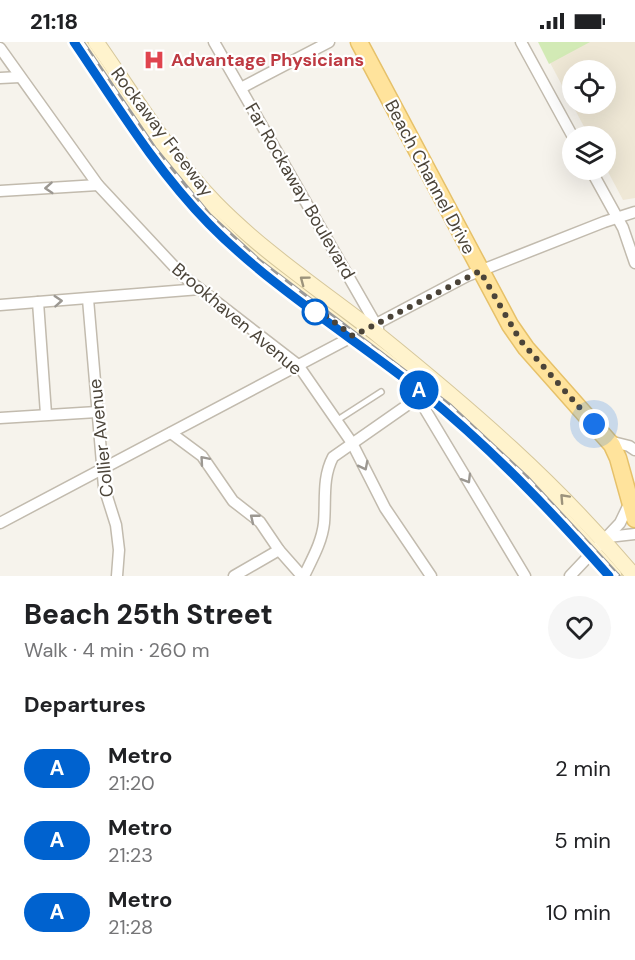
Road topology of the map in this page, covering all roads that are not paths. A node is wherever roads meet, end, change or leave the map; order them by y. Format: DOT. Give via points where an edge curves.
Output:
graph roads {
  1 [pos="78,42"];
  2 [pos="96,42"];
  3 [pos="214,42"];
  4 [pos="329,42"];
  5 [pos="359,42"];
  6 [pos="521,42"];
  7 [pos="0,48"];
  8 [pos="20,77"];
  9 [pos="0,78"];
  10 [pos="241,88"];
  11 [pos="567,126"];
  12 [pos="596,180"];
  13 [pos="98,185"];
  14 [pos="0,191"];
  15 [pos="635,212"];
  16 [pos="617,218"];
  17 [pos="635,263"];
  18 [pos="480,271"];
  19 [pos="200,289"];
  20 [pos="88,299"];
  21 [pos="38,302"];
  22 [pos="0,305"];
  23 [pos="372,325"];
  24 [pos="353,336"];
  25 [pos="298,365"];
  26 [pos="381,392"];
  27 [pos="422,394"];
  28 [pos="97,412"];
  29 [pos="46,414"];
  30 [pos="0,418"];
  31 [pos="336,421"];
  32 [pos="171,433"];
  33 [pos="609,441"];
  34 [pos="352,443"];
  35 [pos="635,450"];
  36 [pos="104,469"];
  37 [pos="632,497"];
  38 [pos="635,519"];
  39 [pos="0,523"];
  40 [pos="635,534"];
  41 [pos="601,543"];
  42 [pos="279,550"];
  43 [pos="117,576"];
  44 [pos="234,576"];
  45 [pos="303,576"];
  46 [pos="431,576"];
  47 [pos="525,576"];
  48 [pos="570,576"];
  49 [pos="614,576"];
  50 [pos="634,576"];
  1 -- 24 [label="street, Rockaway Freeway" via="151,149 200,209 245,253"];
  23 -- 2 [label="street, Rockaway Freeway, one-way" via="269,253 216,203 175,156"];
  3 -- 10 [label="street, Far Rockaway Boulevard"];
  4 -- 10 [label="street"];
  5 -- 18 [label="main road, Beach Channel Drive"];
  6 -- 11 [label="street"];
  7 -- 8 [label="street, Brookhaven Avenue"];
  8 -- 9 [label="street"];
  8 -- 13 [label="street, Brookhaven Avenue"];
  10 -- 23 [label="street, Far Rockaway Boulevard"];
  12 -- 16 [label="street"];
  13 -- 14 [label="street, one-way"];
  13 -- 19 [label="street, Brookhaven Avenue" via="183,276"];
  15 -- 16 [label="street"];
  16 -- 17 [label="street"];
  16 -- 18 [label="street"];
  18 -- 23 [label="street"];
  18 -- 33 [label="main road, Beach Channel Drive" via="520,340"];
  19 -- 20 [label="street"];
  19 -- 25 [label="street, Brookhaven Avenue"];
  21 -- 20 [label="street, one-way"];
  20 -- 28 [label="street, Collier Avenue"];
  21 -- 22 [label="street"];
  21 -- 29 [label="street"];
  23 -- 24 [label="street"];
  41 -- 23 [label="street, Rockaway Freeway, one-way" via="558,491 385,341"];
  24 -- 25 [label="street"];
  24 -- 27 [label="street, Rockaway Freeway"];
  25 -- 31 [label="street, Brookhaven Avenue"];
  25 -- 32 [label="street"];
  26 -- 31 [label="lane"];
  27 -- 34 [label="street"];
  27 -- 41 [label="street, Rockaway Freeway" via="472,430"];
  27 -- 47 [label="street, one-way"];
  28 -- 29 [label="street"];
  28 -- 36 [label="street, Collier Avenue"];
  29 -- 30 [label="street"];
  31 -- 34 [label="street, Brookhaven Avenue"];
  32 -- 36 [label="street"];
  42 -- 32 [label="street, one-way" via="260,522 233,501 202,456"];
  33 -- 35 [label="street"];
  33 -- 37 [label="main road, Beach Channel Drive"];
  34 -- 45 [label="street" via="333,457 327,468 324,524 319,545"];
  34 -- 46 [label="street, Brookhaven Avenue, one-way" via="385,508"];
  36 -- 39 [label="street"];
  36 -- 43 [label="street, Collier Avenue" via="104,487 116,525"];
  37 -- 38 [label="main road, Beach Channel Drive"];
  37 -- 41 [label="street" via="620,523"];
  40 -- 41 [label="street"];
  41 -- 48 [label="street"];
  41 -- 49 [label="street, Rockaway Freeway"];
  41 -- 50 [label="street, Rockaway Freeway"];
  42 -- 44 [label="street"];
  42 -- 45 [label="street"];
}
